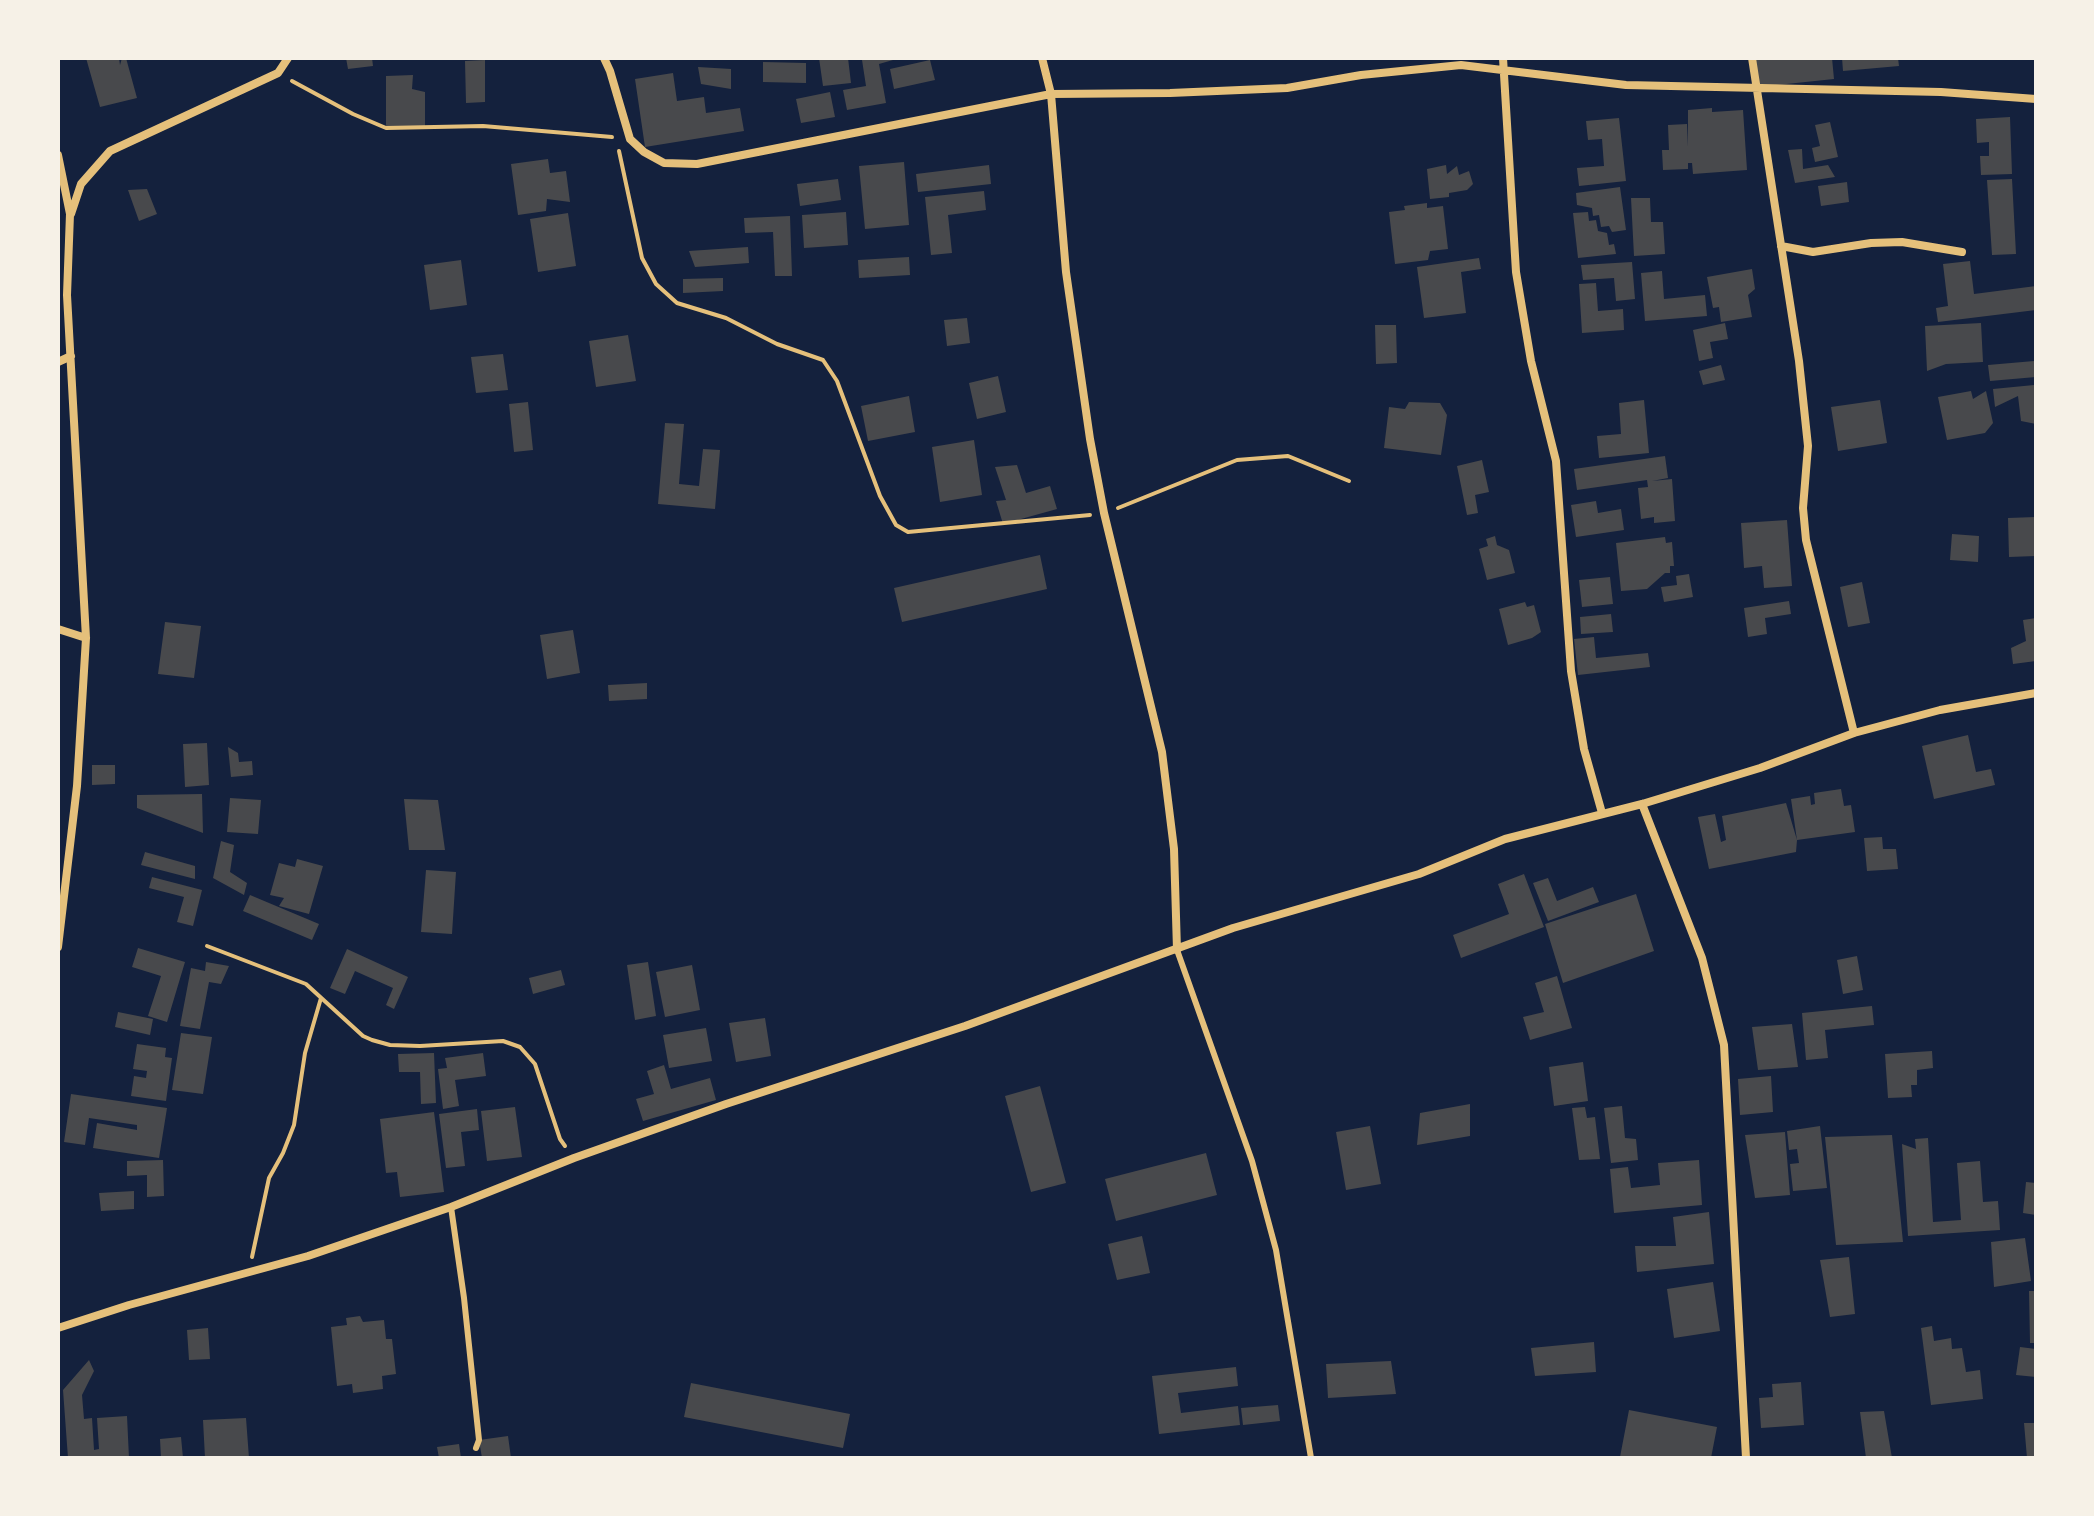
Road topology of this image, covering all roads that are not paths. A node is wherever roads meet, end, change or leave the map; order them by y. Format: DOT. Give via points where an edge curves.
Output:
graph roads {
  1 [pos="288,58"];
  2 [pos="604,58"];
  3 [pos="1042,58"];
  4 [pos="1503,58"];
  5 [pos="1752,58"];
  6 [pos="1504,70"];
  7 [pos="1756,89"];
  8 [pos="1051,94"];
  9 [pos="2036,99"];
  10 [pos="58,155"];
  11 [pos="70,214"];
  12 [pos="1781,246"];
  13 [pos="1962,252"];
  14 [pos="71,356"];
  15 [pos="58,362"];
  16 [pos="58,629"];
  17 [pos="86,638"];
  18 [pos="2036,693"];
  19 [pos="1854,733"];
  20 [pos="1642,804"];
  21 [pos="1602,813"];
  22 [pos="58,947"];
  23 [pos="1177,950"];
  24 [pos="451,1207"];
  25 [pos="58,1328"];
  26 [pos="476,1448"];
  27 [pos="1311,1458"];
  28 [pos="1746,1458"];
  1 -- 11 [label="street" via="278,73 110,151 81,184"];
  2 -- 8 [label="street" via="630,139 664,163 697,164"];
  3 -- 8 [label="street"];
  4 -- 6 [label="street"];
  5 -- 7 [label="street"];
  6 -- 7 [label="street" via="1626,85"];
  6 -- 8 [label="street" via="1461,65 1287,88"];
  6 -- 21 [label="street" via="1516,272 1556,461 1571,671"];
  7 -- 9 [label="street"];
  7 -- 12 [label="street"];
  8 -- 23 [label="street" via="1066,272 1090,439 1162,752 1174,849"];
  10 -- 11 [label="street"];
  11 -- 14 [label="street"];
  12 -- 13 [label="street" via="1813,252 1902,242"];
  12 -- 19 [label="street" via="1808,446 1806,540"];
  14 -- 15 [label="street"];
  14 -- 17 [label="street"];
  16 -- 17 [label="street"];
  17 -- 22 [label="street" via="77,786"];
  18 -- 19 [label="street" via="1940,710"];
  19 -- 20 [label="street"];
  20 -- 21 [label="street"];
  20 -- 28 [label="street" via="1702,958 1724,1045"];
  21 -- 23 [label="street" via="1505,839 1419,874 1287,911"];
  23 -- 24 [label="street" via="726,1104"];
  23 -- 27 [label="lane" via="1252,1161 1272,1236"];
  24 -- 25 [label="street" via="308,1256"];
  24 -- 26 [label="lane" via="478,1424"];
}
